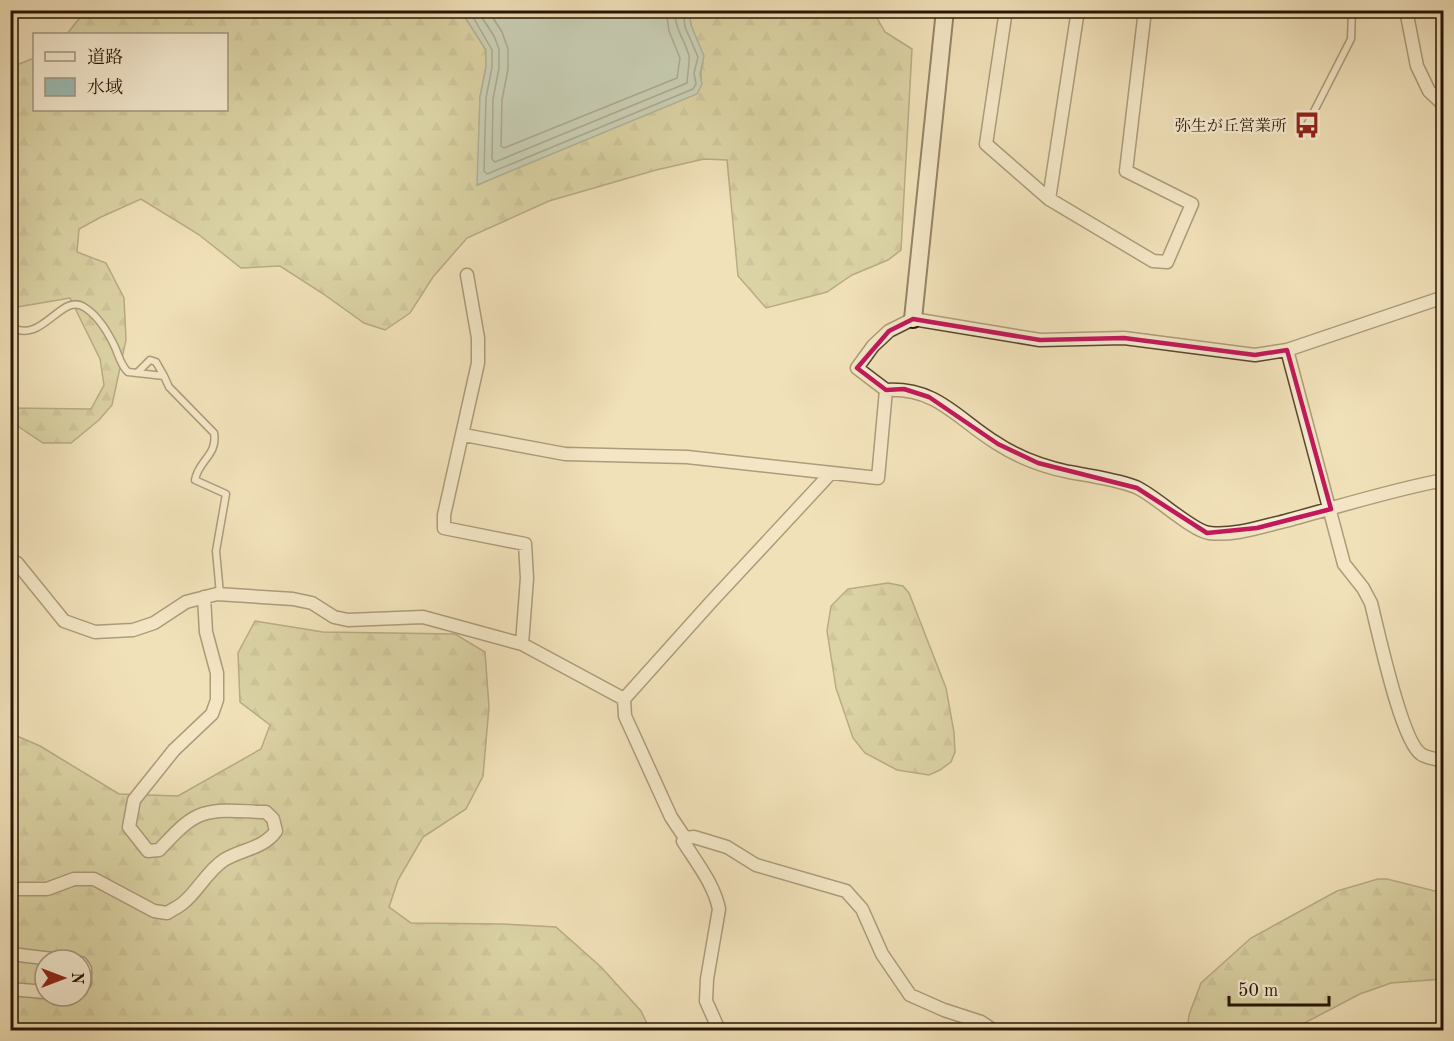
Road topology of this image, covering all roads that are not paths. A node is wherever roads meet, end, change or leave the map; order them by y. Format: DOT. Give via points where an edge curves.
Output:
graph roads {
  1 [pos="945,10"];
  2 [pos="1006,10"];
  3 [pos="1078,10"];
  4 [pos="1145,10"];
  5 [pos="1352,10"];
  6 [pos="1406,10"];
  7 [pos="1443,105"];
  8 [pos="1306,125"];
  9 [pos="1049,199"];
  10 [pos="467,275"];
  11 [pos="1443,297"];
  12 [pos="913,319"];
  13 [pos="10,326"];
  14 [pos="1287,350"];
  15 [pos="137,373"];
  16 [pos="164,376"];
  17 [pos="886,390"];
  18 [pos="464,435"];
  19 [pos="830,474"];
  20 [pos="1443,480"];
  21 [pos="1331,509"];
  22 [pos="10,561"];
  23 [pos="220,594"];
  24 [pos="204,597"];
  25 [pos="522,644"];
  26 [pos="624,699"];
  27 [pos="1443,761"];
  28 [pos="685,838"];
  29 [pos="10,889"];
  30 [pos="10,952"];
  31 [pos="33,957"];
  32 [pos="10,989"];
  33 [pos="33,991"];
  34 [pos="719,1030"];
  35 [pos="993,1030"];
  1 -- 12 [label="street"];
  2 -- 9 [label="street" via="986,144"];
  3 -- 9 [label="street"];
  4 -- 9 [label="street" via="1126,171 1192,204 1167,262 1153,261"];
  5 -- 8 [label="lane" via="1351,39"];
  6 -- 7 [label="street" via="1417,66 1429,91"];
  10 -- 18 [label="street" via="478,338 478,363"];
  11 -- 14 [label="street"];
  12 -- 14 [label="street" via="1040,340 1124,338 1256,355"];
  12 -- 17 [label="street" via="889,331 857,368"];
  13 -- 15 [label="lane" via="29,331 67,306 83,306 114,344 124,369"];
  14 -- 21 [label="street"];
  15 -- 16 [label="lane"];
  15 -- 16 [label="lane" via="150,360 156,362"];
  16 -- 23 [label="lane" via="169,387 214,433 214,449 195,480 226,494 216,551"];
  17 -- 19 [label="street" via="878,478"];
  17 -- 21 [label="street" via="904,389 929,397 958,413 998,444 1038,463 1137,488 1207,533 1257,528"];
  18 -- 19 [label="street" via="565,454 687,457"];
  18 -- 25 [label="street" via="444,528 525,544 527,578"];
  19 -- 26 [label="street"];
  20 -- 21 [label="street"];
  21 -- 27 [label="street" via="1344,564 1371,603 1410,740 1421,754"];
  22 -- 24 [label="street" via="17,563 64,621 95,632 133,630 154,623 186,602"];
  23 -- 24 [label="street"];
  23 -- 25 [label="street" via="312,603 348,621 423,617"];
  24 -- 29 [label="street" via="206,632 217,673 217,700 212,714 174,750 134,801 129,827 148,851 159,850 183,825 214,812 266,812 276,831 255,848 226,859 207,874 183,903 167,913 154,911 94,879 74,879 46,889"];
  25 -- 26 [label="street"];
  26 -- 28 [label="street" via="625,716 671,817"];
  28 -- 34 [label="street" via="682,841 707,880 719,909 706,1001"];
  28 -- 35 [label="street" via="727,847 756,865 846,891 862,909 882,954 910,996"];
  30 -- 31 [label="street"];
  32 -- 33 [label="street"];
}
